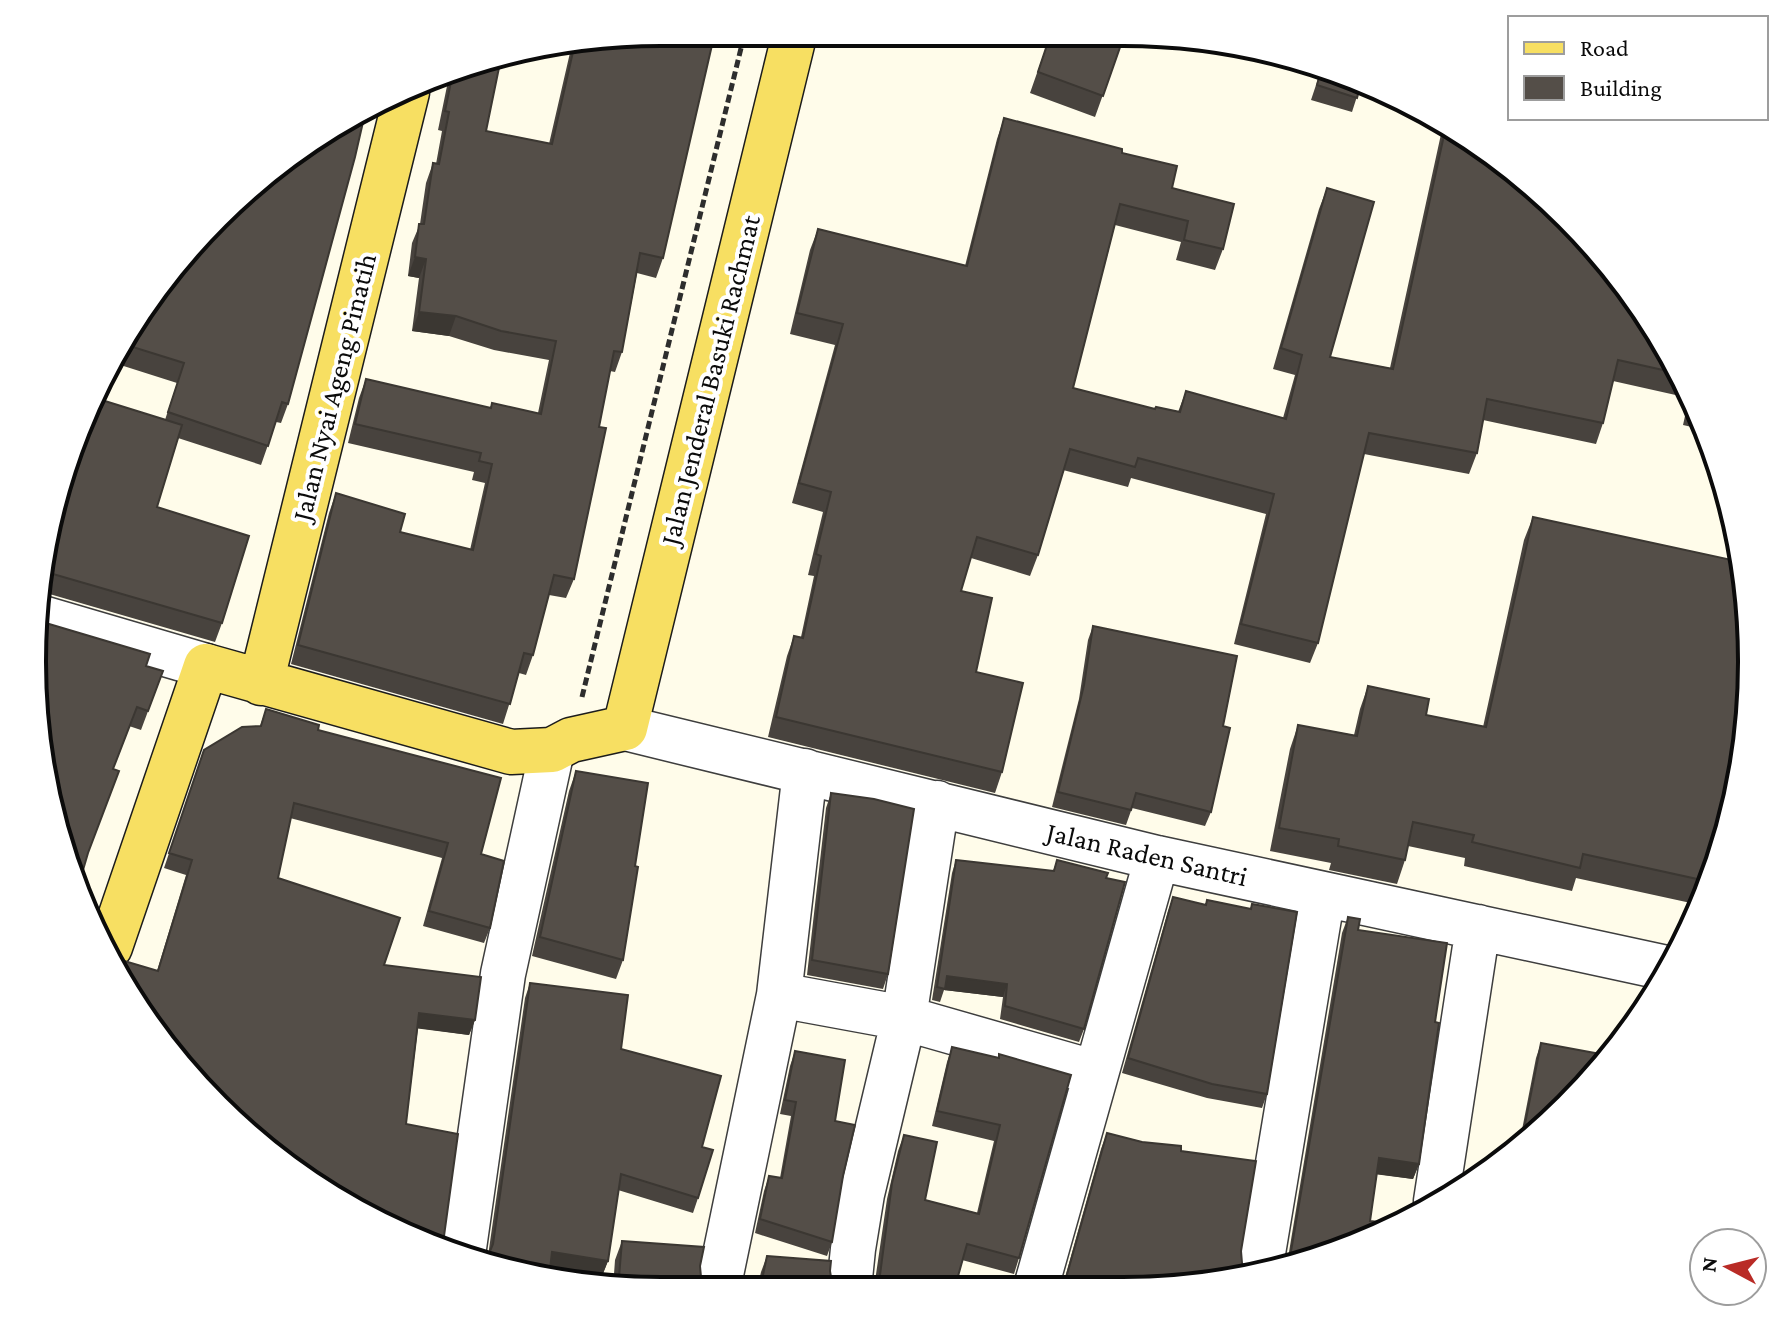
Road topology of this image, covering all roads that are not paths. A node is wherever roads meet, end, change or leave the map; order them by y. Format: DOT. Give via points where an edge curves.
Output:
graph roads {
  1 [pos="792,46"];
  2 [pos="404,102"];
  3 [pos="47,619"];
  4 [pos="206,666"];
  5 [pos="261,683"];
  6 [pos="625,728"];
  7 [pos="561,745"];
  8 [pos="805,771"];
  9 [pos="937,803"];
  10 [pos="1157,858"];
  11 [pos="1323,894"];
  12 [pos="1478,927"];
  13 [pos="112,940"];
  14 [pos="1658,966"];
  15 [pos="779,995"];
  16 [pos="904,1018"];
  17 [pos="1096,1073"];
  18 [pos="1438,1190"];
  19 [pos="465,1244"];
  20 [pos="1262,1261"];
  21 [pos="720,1277"];
  22 [pos="850,1277"];
  23 [pos="1039,1277"];
  1 -- 6 [label="main road, Jalan Jenderal Basuki Rachmat"];
  2 -- 5 [label="main road, Jalan Nyai Ageng Pinatih"];
  3 -- 4 [label="street"];
  4 -- 5 [label="main road"];
  4 -- 13 [label="main road"];
  5 -- 7 [label="main road" via="511,752"];
  6 -- 7 [label="main road"];
  6 -- 8 [label="street, Jalan Raden Santri"];
  7 -- 19 [label="street" via="503,974"];
  8 -- 9 [label="street, Jalan Raden Santri"];
  8 -- 15 [label="street"];
  9 -- 10 [label="street, Jalan Raden Santri"];
  9 -- 16 [label="street"];
  10 -- 11 [label="street, Jalan Raden Santri"];
  10 -- 17 [label="street"];
  11 -- 12 [label="street, Jalan Raden Santri"];
  11 -- 20 [label="street"];
  12 -- 14 [label="street, Jalan Raden Santri"];
  12 -- 18 [label="street"];
  15 -- 16 [label="street"];
  15 -- 21 [label="street"];
  16 -- 17 [label="street"];
  16 -- 22 [label="street" via="862,1194"];
  17 -- 23 [label="street"];
}
